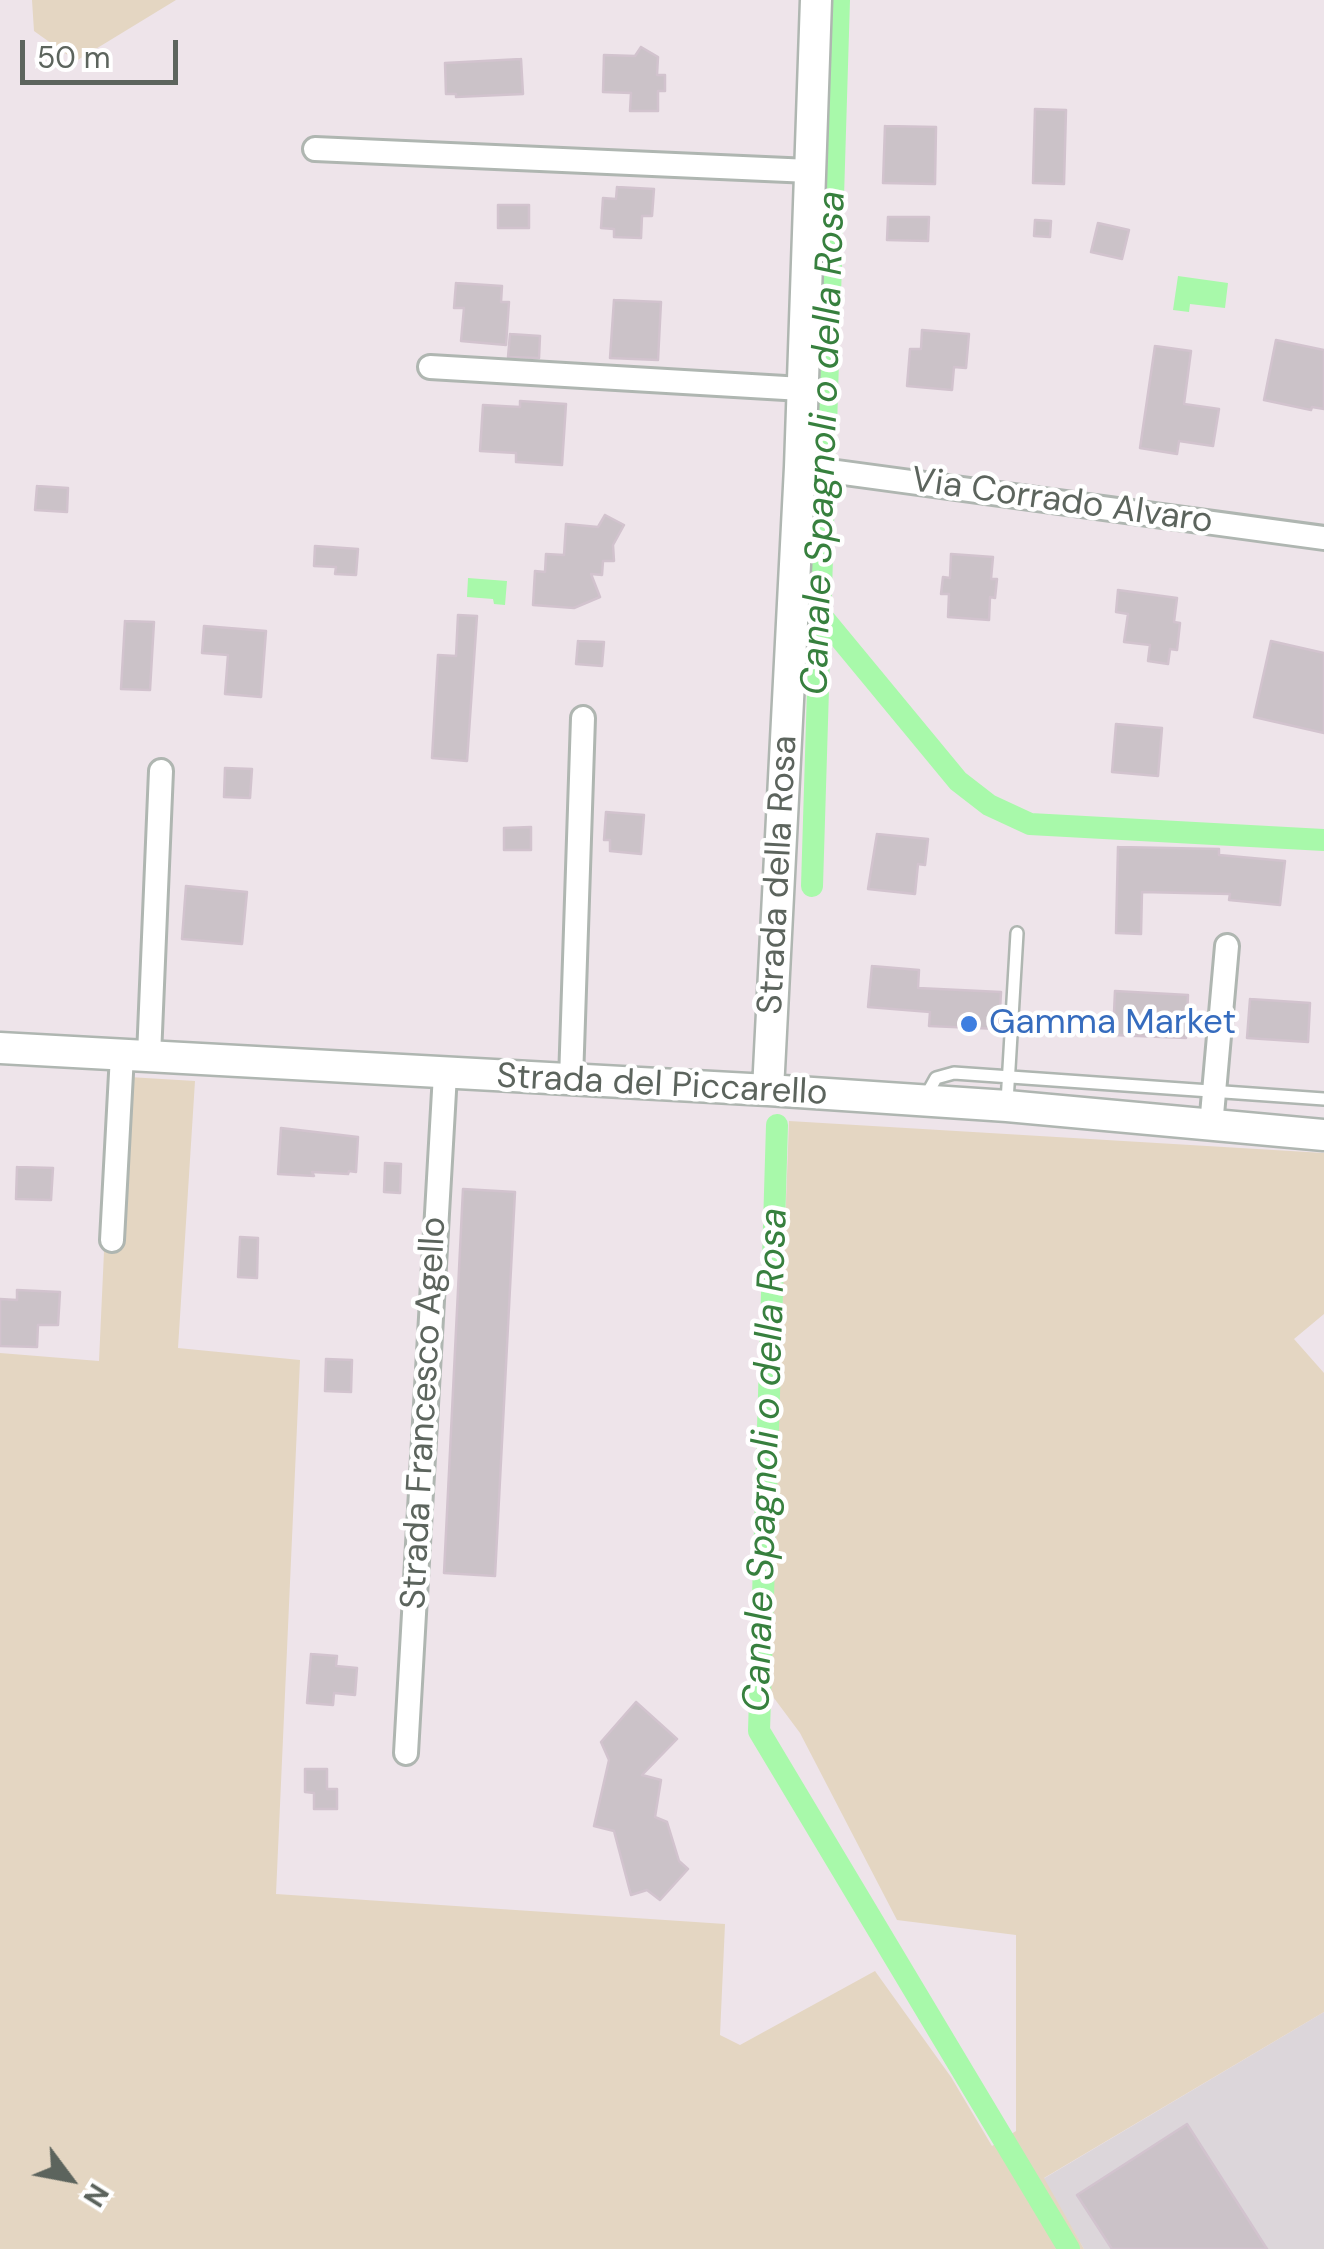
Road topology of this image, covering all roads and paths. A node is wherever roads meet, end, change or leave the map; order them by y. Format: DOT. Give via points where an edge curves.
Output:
graph roads {
  1 [pos="816,0"];
  2 [pos="315,149"];
  3 [pos="810,171"];
  4 [pos="430,366"];
  5 [pos="802,389"];
  6 [pos="800,467"];
  7 [pos="1324,538"];
  8 [pos="584,718"];
  9 [pos="161,771"];
  10 [pos="1016,932"];
  11 [pos="1227,946"];
  12 [pos="0,1048"];
  13 [pos="136,1055"];
  14 [pos="444,1074"];
  15 [pos="571,1080"];
  16 [pos="768,1090"];
  17 [pos="1214,1091"];
  18 [pos="1008,1092"];
  19 [pos="1324,1098"];
  20 [pos="1211,1126"];
  21 [pos="1324,1135"];
  22 [pos="112,1240"];
  23 [pos="406,1753"];
  1 -- 3 [label="street, Strada della Rosa"];
  2 -- 3 [label="street"];
  3 -- 5 [label="street, Strada della Rosa"];
  4 -- 5 [label="street"];
  5 -- 6 [label="street, Strada della Rosa"];
  6 -- 7 [label="street, Via Corrado Alvaro"];
  6 -- 16 [label="street, Strada della Rosa"];
  8 -- 15 [label="street"];
  9 -- 13 [label="street"];
  10 -- 18 [label="lane"];
  11 -- 17 [label="street"];
  12 -- 13 [label="street, Strada del Piccarello"];
  13 -- 14 [label="street, Strada del Piccarello"];
  13 -- 22 [label="street"];
  14 -- 15 [label="street, Strada del Piccarello"];
  14 -- 23 [label="street, Strada Francesco Agello"];
  15 -- 16 [label="street, Strada del Piccarello"];
  16 -- 18 [label="street, Strada del Piccarello" via="926,1101"];
  17 -- 18 [label="lane"];
  17 -- 19 [label="lane"];
  17 -- 20 [label="street"];
  18 -- 20 [label="street, Strada del Piccarello"];
  20 -- 21 [label="street, Strada del Piccarello"];
}
